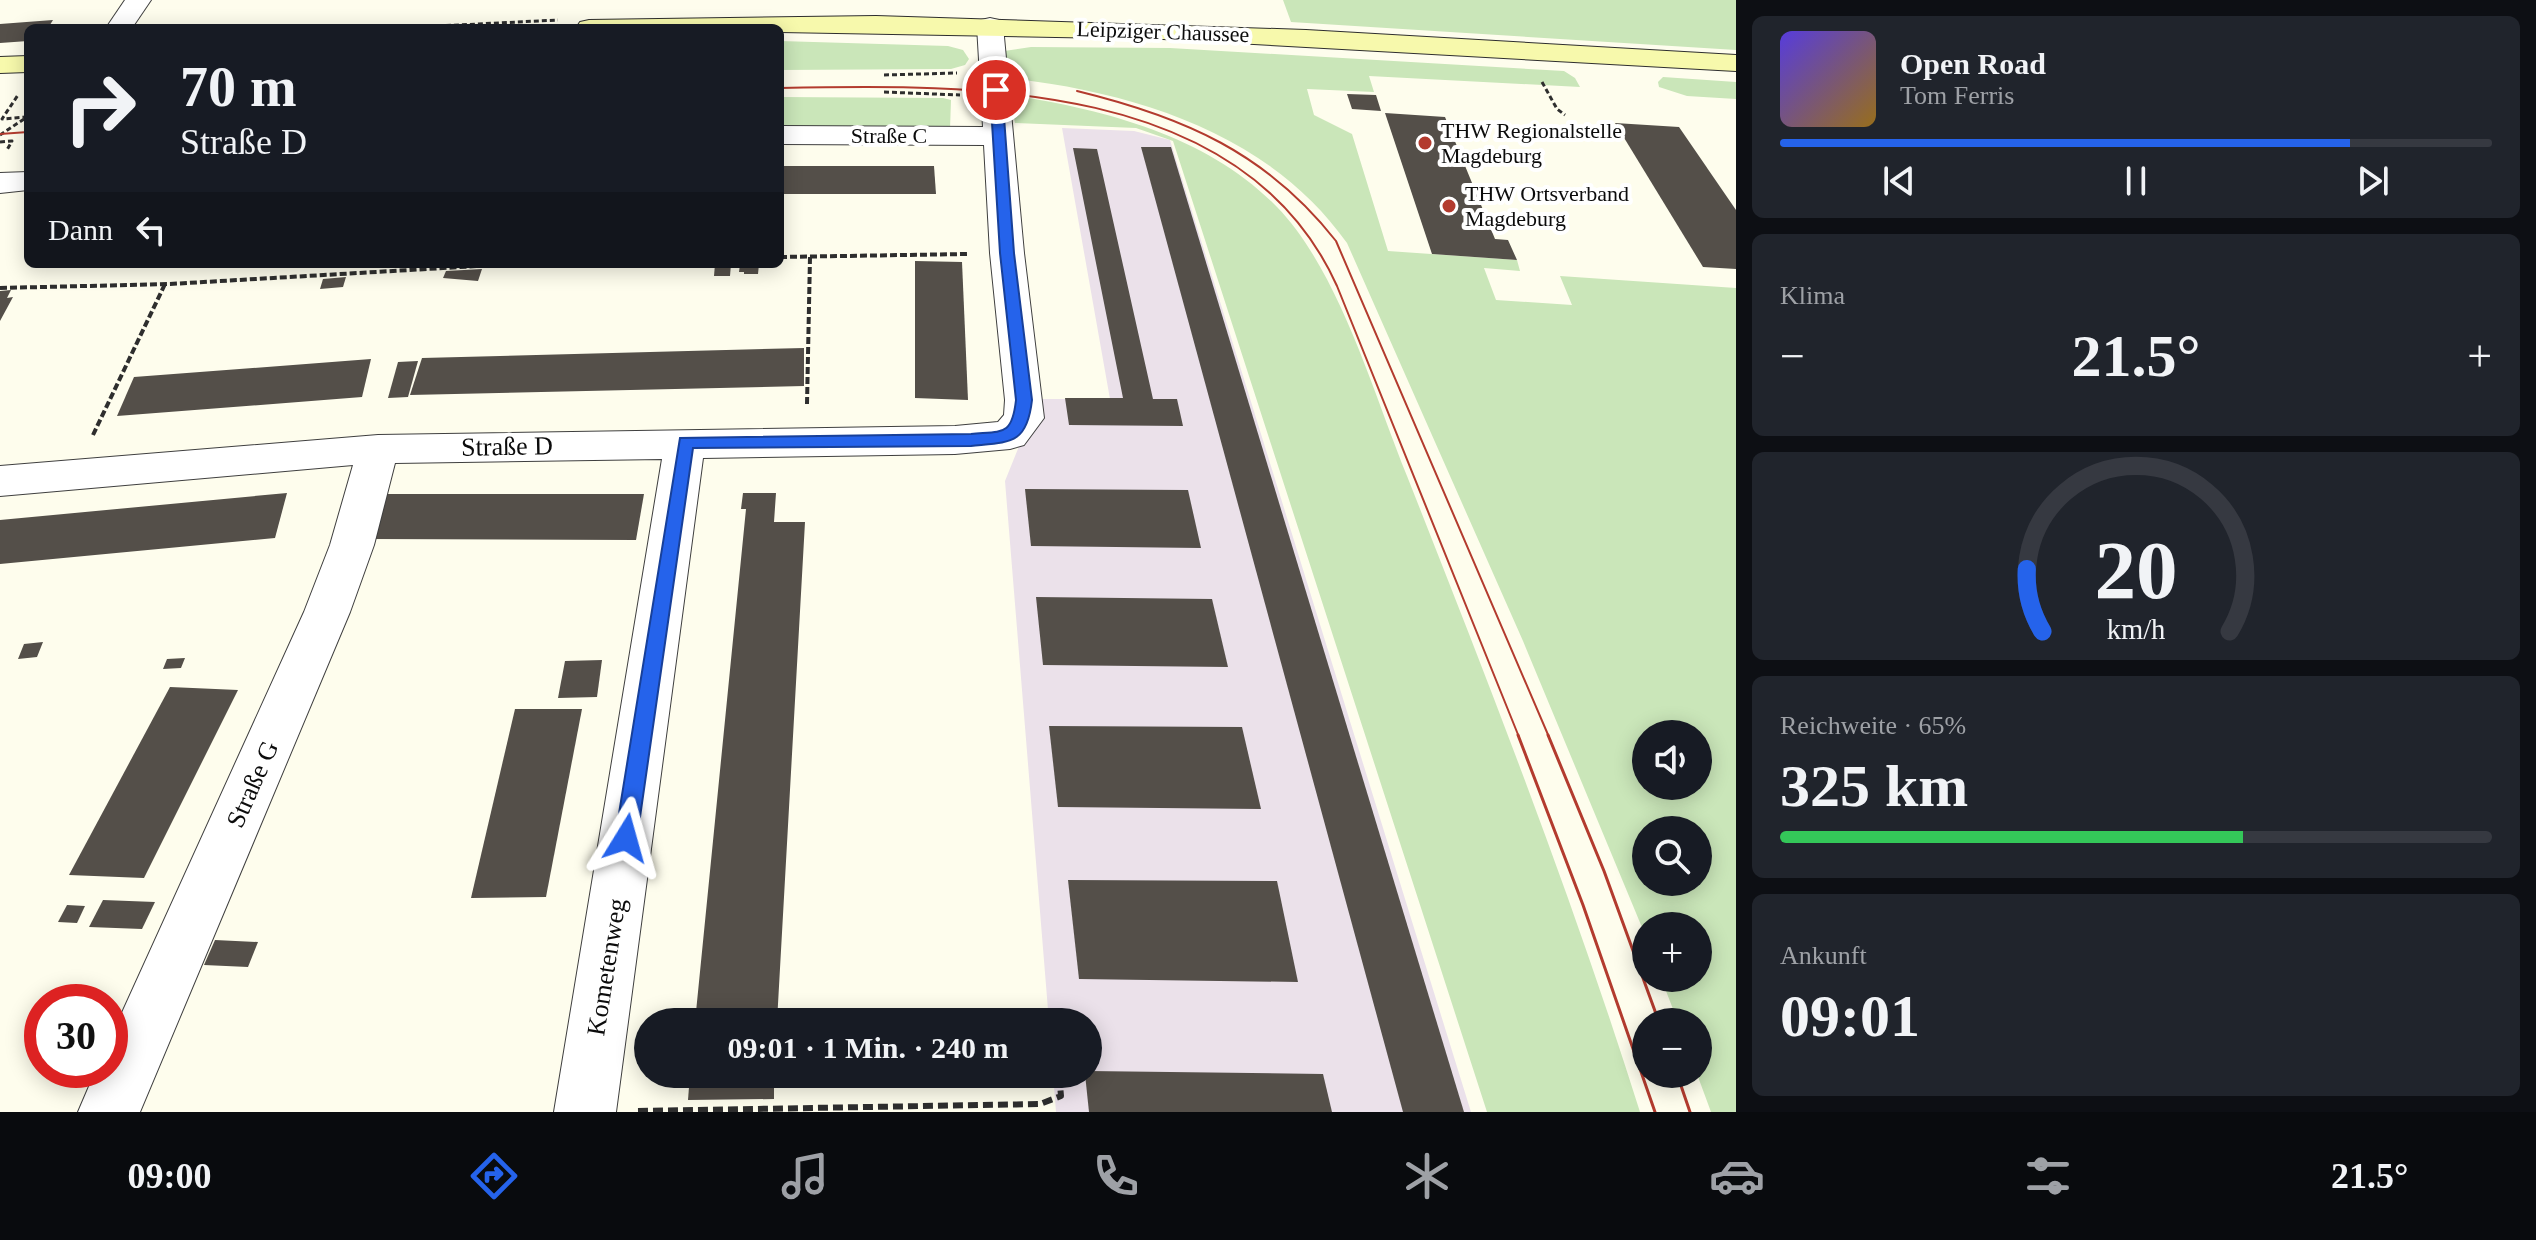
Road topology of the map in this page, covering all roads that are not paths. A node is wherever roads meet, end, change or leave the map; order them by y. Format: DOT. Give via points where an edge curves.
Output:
graph roads {
  1 [pos="138,0"];
  2 [pos="122,24"];
  3 [pos="723,24"];
  4 [pos="990,26"];
  5 [pos="1736,63"];
  6 [pos="24,64"];
  7 [pos="0,65"];
  8 [pos="784,135"];
  9 [pos="998,136"];
  10 [pos="685,442"];
  11 [pos="378,449"];
  12 [pos="0,481"];
  13 [pos="109,1112"];
  14 [pos="585,1112"];
  1 -- 2 [label="street"];
  3 -- 4 [label="main road, Leipziger Chaussee"];
  4 -- 5 [label="main road, Leipziger Chaussee" via="1284,35"];
  4 -- 9 [label="street"];
  6 -- 7 [label="main road"];
  8 -- 9 [label="street, Straße C"];
  9 -- 10 [label="street, Straße D" via="1024,400 1024,418 1014,433 971,440"];
  10 -- 11 [label="street, Straße D"];
  10 -- 14 [label="street, Kometenweg"];
  11 -- 12 [label="street, Straße D"];
  11 -- 13 [label="street, Straße G" via="336,589"];
}
